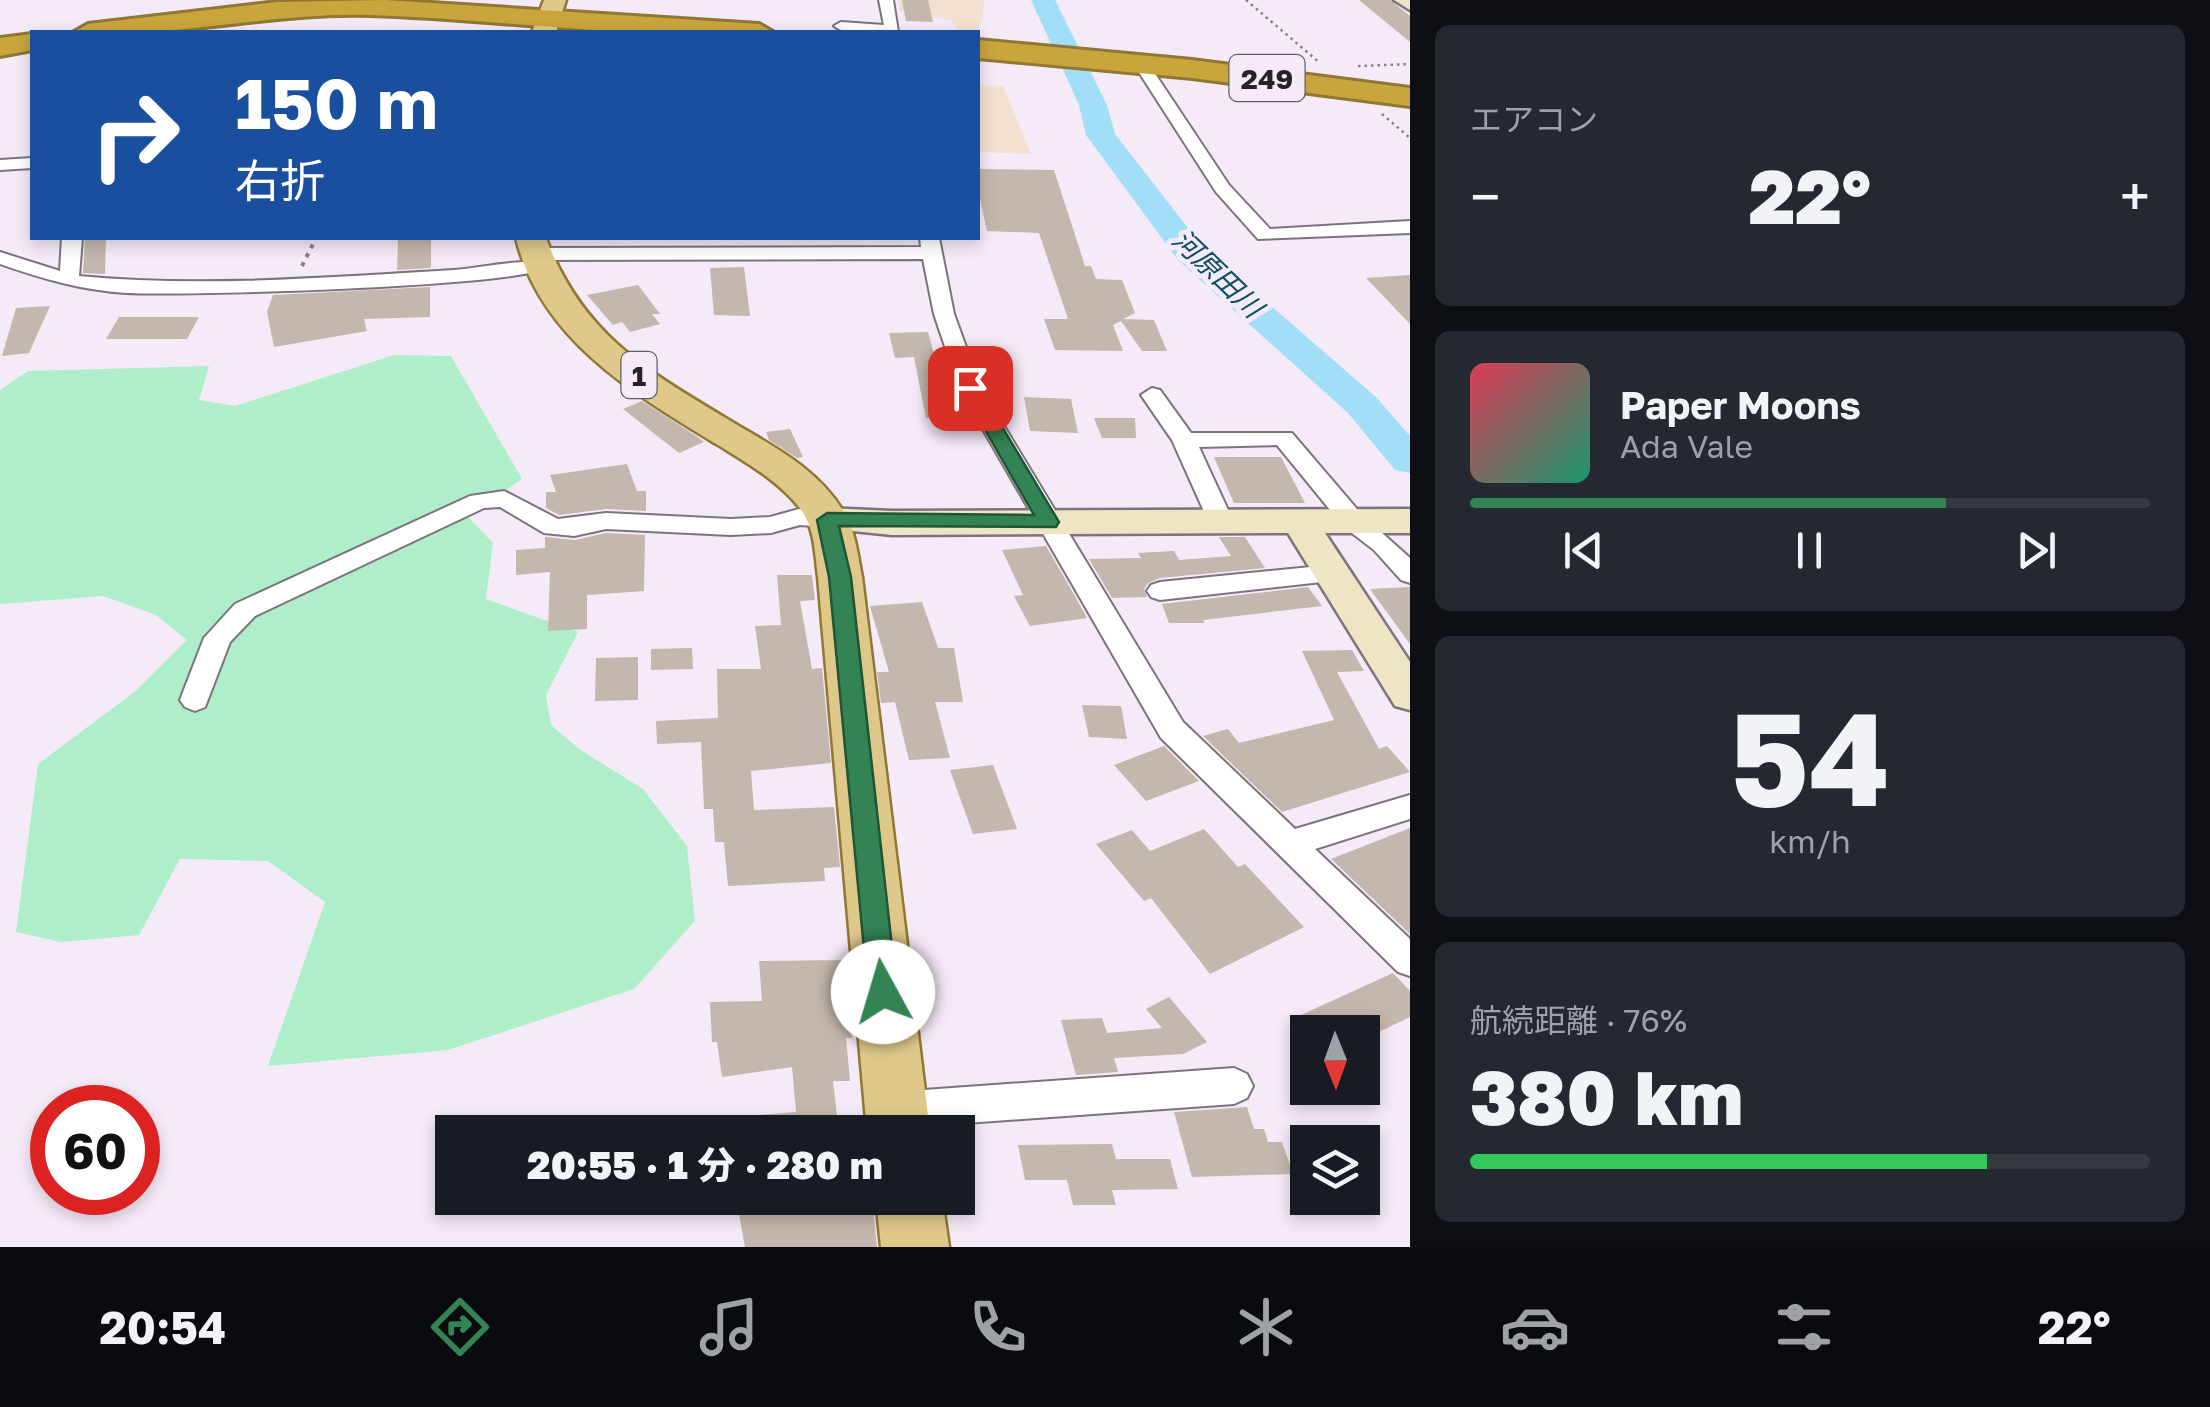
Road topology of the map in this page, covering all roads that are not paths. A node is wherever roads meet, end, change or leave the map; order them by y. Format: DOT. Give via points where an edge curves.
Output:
graph roads {
  1 [pos="886,0"];
  2 [pos="550,16"];
  3 [pos="842,26"];
  4 [pos="107,30"];
  5 [pos="733,30"];
  6 [pos="30,42"];
  7 [pos="0,47"];
  8 [pos="992,50"];
  9 [pos="1132,62"];
  10 [pos="1410,97"];
  11 [pos="30,163"];
  12 [pos="0,165"];
  13 [pos="1410,226"];
  14 [pos="72,240"];
  15 [pos="930,245"];
  16 [pos="536,252"];
  17 [pos="0,258"];
  18 [pos="69,281"];
  19 [pos="1152,395"];
  20 [pos="1184,440"];
  21 [pos="827,520"];
  22 [pos="1220,521"];
  23 [pos="1299,521"];
  24 [pos="1353,521"];
  25 [pos="1404,521"];
  26 [pos="1049,522"];
  27 [pos="1331,574"];
  28 [pos="1410,574"];
  29 [pos="1160,591"];
  30 [pos="1410,695"];
  31 [pos="194,700"];
  32 [pos="1410,807"];
  33 [pos="1289,844"];
  34 [pos="1410,961"];
  35 [pos="1234,1086"];
  36 [pos="897,1115"];
  37 [pos="956,1115"];
  38 [pos="912,1215"];
  39 [pos="915,1247"];
  1 -- 3 [label="street" via="892,29"];
  2 -- 4 [label="highway" via="318,8"];
  2 -- 5 [label="highway"];
  6 -- 7 [label="highway"];
  8 -- 9 [label="highway, 249"];
  9 -- 10 [label="highway, 249"];
  9 -- 13 [label="street" via="1222,188 1265,234"];
  11 -- 12 [label="street"];
  14 -- 18 [label="street"];
  15 -- 16 [label="street"];
  15 -- 26 [label="street" via="944,314 970,388"];
  16 -- 18 [label="street" via="479,275 130,287"];
  16 -- 21 [label="main road, 1" via="593,344 770,460"];
  17 -- 18 [label="street"];
  19 -- 20 [label="street"];
  20 -- 22 [label="street"];
  20 -- 24 [label="street" via="1284,438"];
  21 -- 26 [label="street"];
  21 -- 31 [label="street" via="553,527 504,498 478,501 245,610 218,638"];
  21 -- 36 [label="main road, 1" via="840,577"];
  22 -- 23 [label="street"];
  22 -- 26 [label="street"];
  23 -- 24 [label="street"];
  23 -- 27 [label="street"];
  24 -- 25 [label="street"];
  24 -- 28 [label="street"];
  26 -- 33 [label="street" via="1172,730"];
  27 -- 29 [label="street"];
  27 -- 30 [label="street"];
  32 -- 33 [label="street"];
  33 -- 34 [label="street"];
  35 -- 37 [label="street"];
  38 -- 39 [label="main road"];
}
